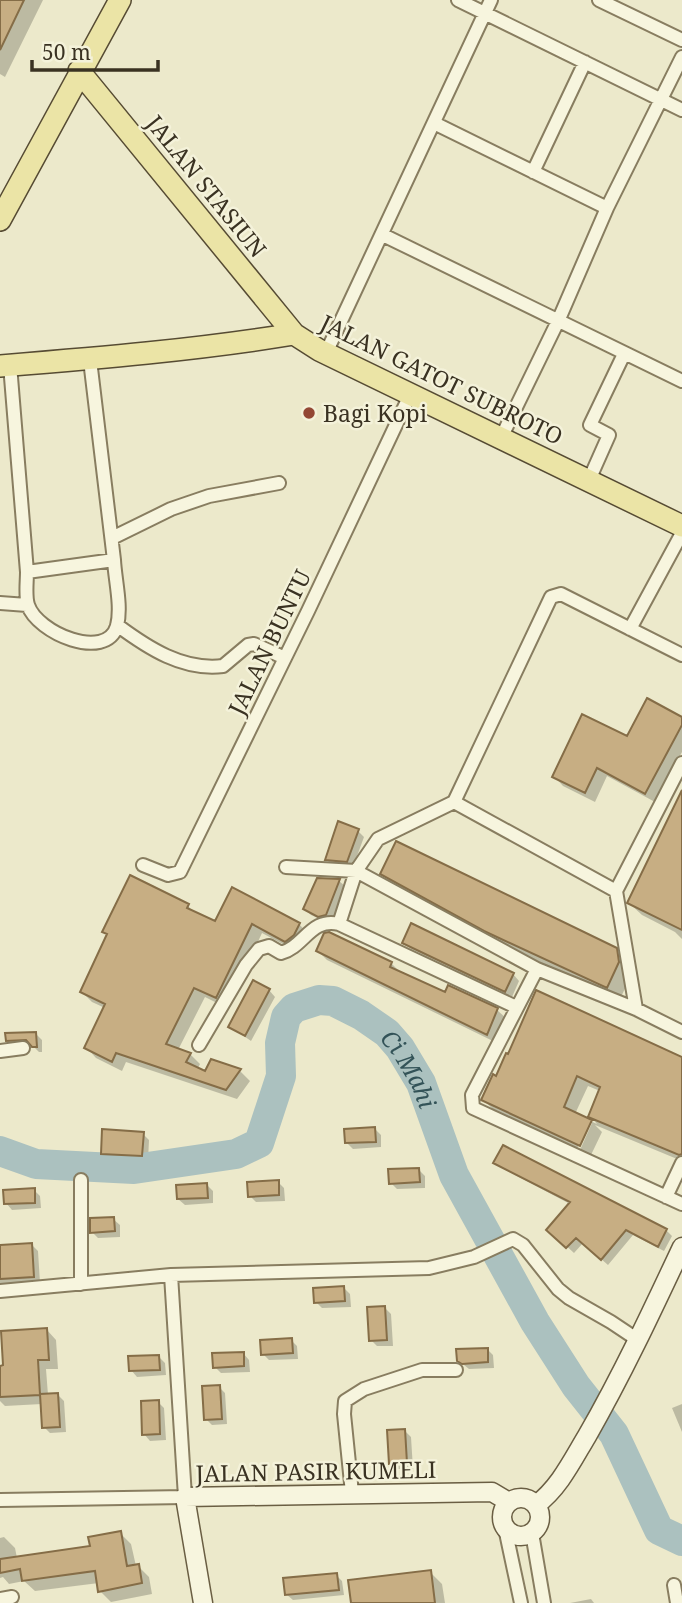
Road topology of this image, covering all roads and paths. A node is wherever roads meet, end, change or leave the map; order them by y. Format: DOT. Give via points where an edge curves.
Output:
graph roads {
  1 [pos="120,0"];
  2 [pos="458,0"];
  3 [pos="491,0"];
  4 [pos="599,0"];
  5 [pos="485,14"];
  6 [pos="682,40"];
  7 [pos="682,57"];
  8 [pos="585,62"];
  9 [pos="79,71"];
  10 [pos="661,99"];
  11 [pos="682,110"];
  12 [pos="434,124"];
  13 [pos="533,172"];
  14 [pos="607,208"];
  15 [pos="0,220"];
  16 [pos="383,235"];
  17 [pos="266,299"];
  18 [pos="559,319"];
  19 [pos="294,334"];
  20 [pos="242,343"];
  21 [pos="326,353"];
  22 [pos="624,354"];
  23 [pos="90,360"];
  24 [pos="5,366"];
  25 [pos="682,381"];
  26 [pos="411,393"];
  27 [pos="501,438"];
  28 [pos="589,480"];
  29 [pos="279,483"];
  30 [pos="682,526"];
  31 [pos="682,533"];
  32 [pos="112,538"];
  33 [pos="114,560"];
  34 [pos="27,572"];
  35 [pos="0,603"];
  36 [pos="27,605"];
  37 [pos="117,625"];
  38 [pos="630,629"];
  39 [pos="682,655"];
  40 [pos="285,658"];
  41 [pos="682,763"];
  42 [pos="454,802"];
  43 [pos="143,864"];
  44 [pos="285,867"];
  45 [pos="356,871"];
  46 [pos="616,891"];
  47 [pos="339,924"];
  48 [pos="537,969"];
  49 [pos="516,1007"];
  50 [pos="636,1009"];
  51 [pos="682,1032"];
  52 [pos="199,1045"];
  53 [pos="23,1048"];
  54 [pos="0,1051"];
  55 [pos="682,1163"];
  56 [pos="81,1180"];
  57 [pos="666,1197"];
  58 [pos="682,1204"];
  59 [pos="682,1247"];
  60 [pos="171,1275"];
  61 [pos="81,1284"];
  62 [pos="0,1291"];
  63 [pos="638,1340"];
  64 [pos="456,1370"];
  65 [pos="352,1493"];
  66 [pos="185,1497"];
  67 [pos="0,1500"];
  68 [pos="509,1502"];
  69 [pos="536,1505"];
  70 [pos="505,1528"];
  71 [pos="532,1533"];
  72 [pos="674,1585"];
  73 [pos="203,1603"];
  74 [pos="520,1603"];
  75 [pos="544,1603"];
  76 [pos="677,1603"];
  1 -- 9 [label="main road"];
  2 -- 5 [label="street"];
  3 -- 5 [label="street"];
  4 -- 6 [label="street"];
  5 -- 8 [label="street"];
  5 -- 12 [label="street"];
  7 -- 10 [label="street"];
  8 -- 10 [label="street"];
  8 -- 13 [label="street"];
  9 -- 15 [label="main road"];
  9 -- 17 [label="main road, JALAN STASIUN"];
  10 -- 11 [label="street"];
  10 -- 14 [label="street"];
  12 -- 13 [label="street"];
  12 -- 16 [label="street"];
  13 -- 14 [label="street"];
  14 -- 18 [label="street"];
  16 -- 18 [label="street"];
  16 -- 21 [label="street"];
  17 -- 19 [label="main road, JALAN STASIUN"];
  17 -- 20 [label="main road" via="262,329"];
  18 -- 22 [label="street"];
  18 -- 27 [label="street"];
  19 -- 20 [label="main road, JALAN GATOT SUBROTO"];
  19 -- 21 [label="main road, JALAN GATOT SUBROTO"];
  20 -- 23 [label="main road, JALAN GATOT SUBROTO"];
  21 -- 26 [label="main road, JALAN GATOT SUBROTO"];
  22 -- 25 [label="street"];
  22 -- 28 [label="street" via="590,425 609,435"];
  23 -- 24 [label="main road, JALAN GATOT SUBROTO"];
  23 -- 32 [label="street"];
  24 -- 34 [label="street"];
  26 -- 27 [label="main road, JALAN GATOT SUBROTO"];
  26 -- 40 [label="street, JALAN BUNTU"];
  27 -- 28 [label="main road, JALAN GATOT SUBROTO"];
  28 -- 30 [label="main road, JALAN GATOT SUBROTO"];
  29 -- 32 [label="street" via="209,496"];
  31 -- 38 [label="street"];
  32 -- 33 [label="street"];
  33 -- 34 [label="street"];
  33 -- 37 [label="street"];
  34 -- 36 [label="street"];
  35 -- 36 [label="street"];
  36 -- 37 [label="street" via="47,630 84,643 110,635"];
  37 -- 40 [label="street" via="168,657 193,665 223,666 254,644"];
  38 -- 39 [label="street"];
  38 -- 42 [label="street" via="561,594 551,597"];
  40 -- 43 [label="street, JALAN BUNTU" via="180,872 169,874"];
  41 -- 46 [label="street"];
  42 -- 45 [label="street" via="378,839"];
  42 -- 46 [label="street"];
  44 -- 45 [label="street"];
  45 -- 47 [label="street"];
  45 -- 48 [label="street"];
  46 -- 50 [label="street"];
  47 -- 49 [label="street"];
  47 -- 52 [label="street" via="315,927 289,951 281,953 269,946 259,949"];
  48 -- 49 [label="street"];
  48 -- 50 [label="street"];
  49 -- 57 [label="street" via="472,1095 473,1108"];
  50 -- 51 [label="street"];
  53 -- 54 [label="street"];
  55 -- 57 [label="street"];
  56 -- 61 [label="street"];
  57 -- 58 [label="street"];
  59 -- 63 [label="street"];
  60 -- 61 [label="street"];
  60 -- 63 [label="street" via="429,1268 517,1240 558,1289"];
  60 -- 66 [label="street"];
  61 -- 62 [label="street"];
  63 -- 69 [label="street" via="563,1477"];
  64 -- 65 [label="street" via="422,1370 364,1389 345,1401"];
  65 -- 66 [label="street, JALAN PASIR KUMELI"];
  65 -- 68 [label="street, JALAN PASIR KUMELI" via="492,1492"];
  66 -- 67 [label="street"];
  66 -- 73 [label="street, JALAN PASIR KUMELI"];
  68 -- 69 [label="street, JALAN PASIR KUMELI" via="528,1499"];
  68 -- 70 [label="street" via="503,1509"];
  69 -- 71 [label="street" via="540,1515"];
  70 -- 71 [label="street" via="523,1536"];
  70 -- 74 [label="street"];
  71 -- 75 [label="street"];
  72 -- 76 [label="street"];
}
